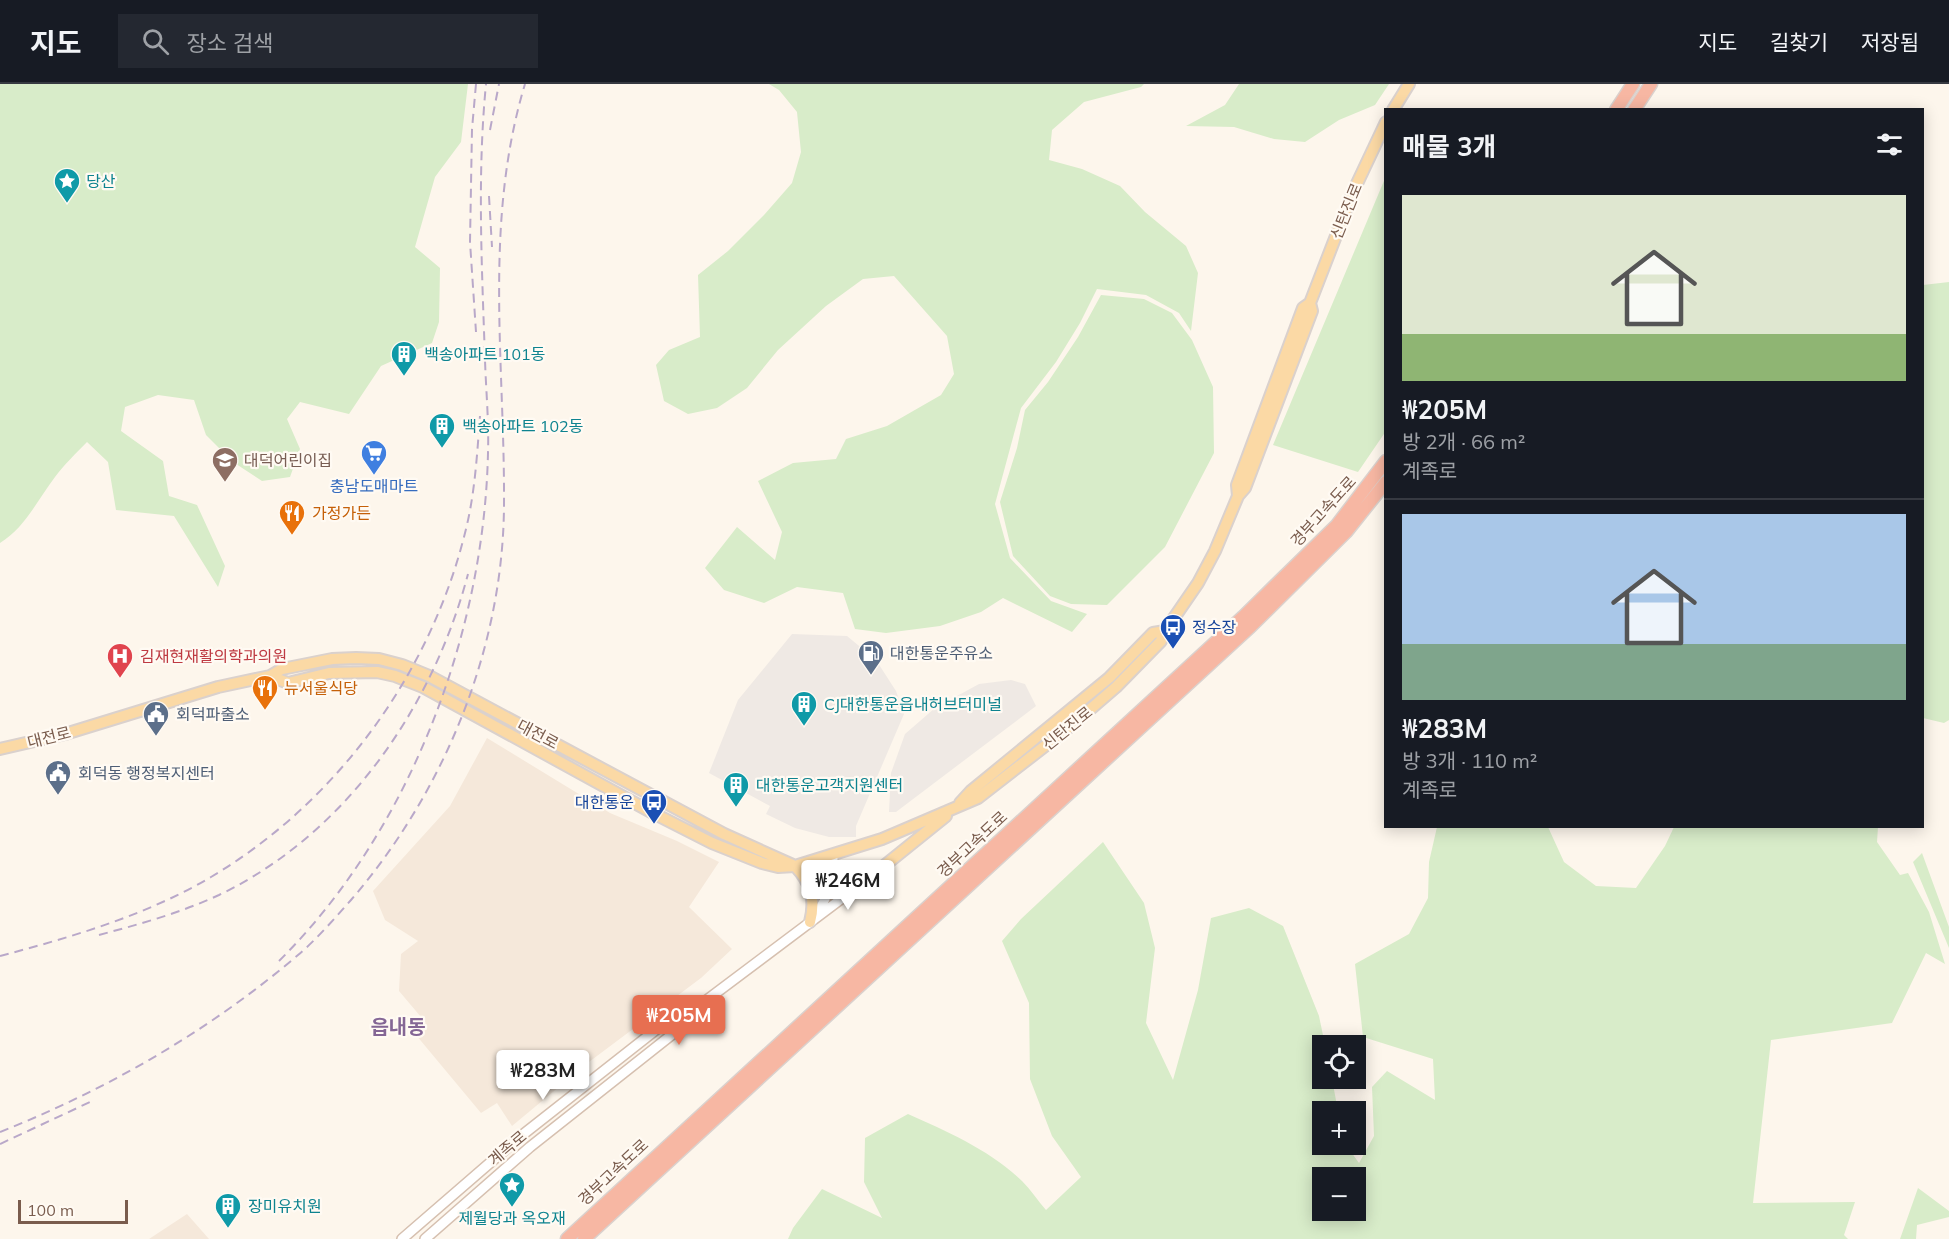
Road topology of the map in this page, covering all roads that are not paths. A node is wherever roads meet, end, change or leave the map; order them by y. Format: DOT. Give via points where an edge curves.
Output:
graph roads {
  1 [pos="1409,84"];
  2 [pos="1633,84"];
  3 [pos="1651,84"];
  4 [pos="1394,108"];
  5 [pos="1617,108"];
  6 [pos="1635,108"];
  7 [pos="1384,126"];
  8 [pos="1384,464"];
  9 [pos="1384,485"];
  10 [pos="0,749"];
  11 [pos="955,809"];
  12 [pos="833,855"];
  13 [pos="795,866"];
  14 [pos="833,877"];
  15 [pos="869,878"];
  16 [pos="810,922"];
  17 [pos="704,1002"];
  18 [pos="402,1239"];
  19 [pos="425,1239"];
  20 [pos="567,1239"];
  21 [pos="584,1239"];
  1 -- 4 [label="main road"];
  2 -- 5 [label="highway"];
  3 -- 6 [label="highway"];
  7 -- 11 [label="main road, 신탄진로" via="1353,192 1310,303 1303,308 1215,551 1161,641 1072,725 978,798"];
  8 -- 20 [label="highway, 경부고속도로" via="1337,525 1243,617"];
  9 -- 21 [label="highway, 경부고속도로" via="1346,532 1251,626"];
  10 -- 13 [label="main road, 대전로" via="270,676 288,682 329,673 377,672 423,687 712,843 762,863"];
  11 -- 12 [label="main road"];
  11 -- 15 [label="main road, 신탄진로"];
  12 -- 13 [label="main road"];
  12 -- 14 [label="main road"];
  13 -- 14 [label="main road, 대전로"];
  13 -- 16 [label="main road" via="813,895"];
  14 -- 15 [label="main road, 대전로"];
  14 -- 16 [label="main road" via="827,898"];
  15 -- 16 [label="main road, 계족로"];
  16 -- 17 [label="main road, 계족로"];
  17 -- 18 [label="main road, 계족로" via="690,1003 605,1069"];
  17 -- 19 [label="main road, 계족로" via="698,1014 530,1147"];
}
